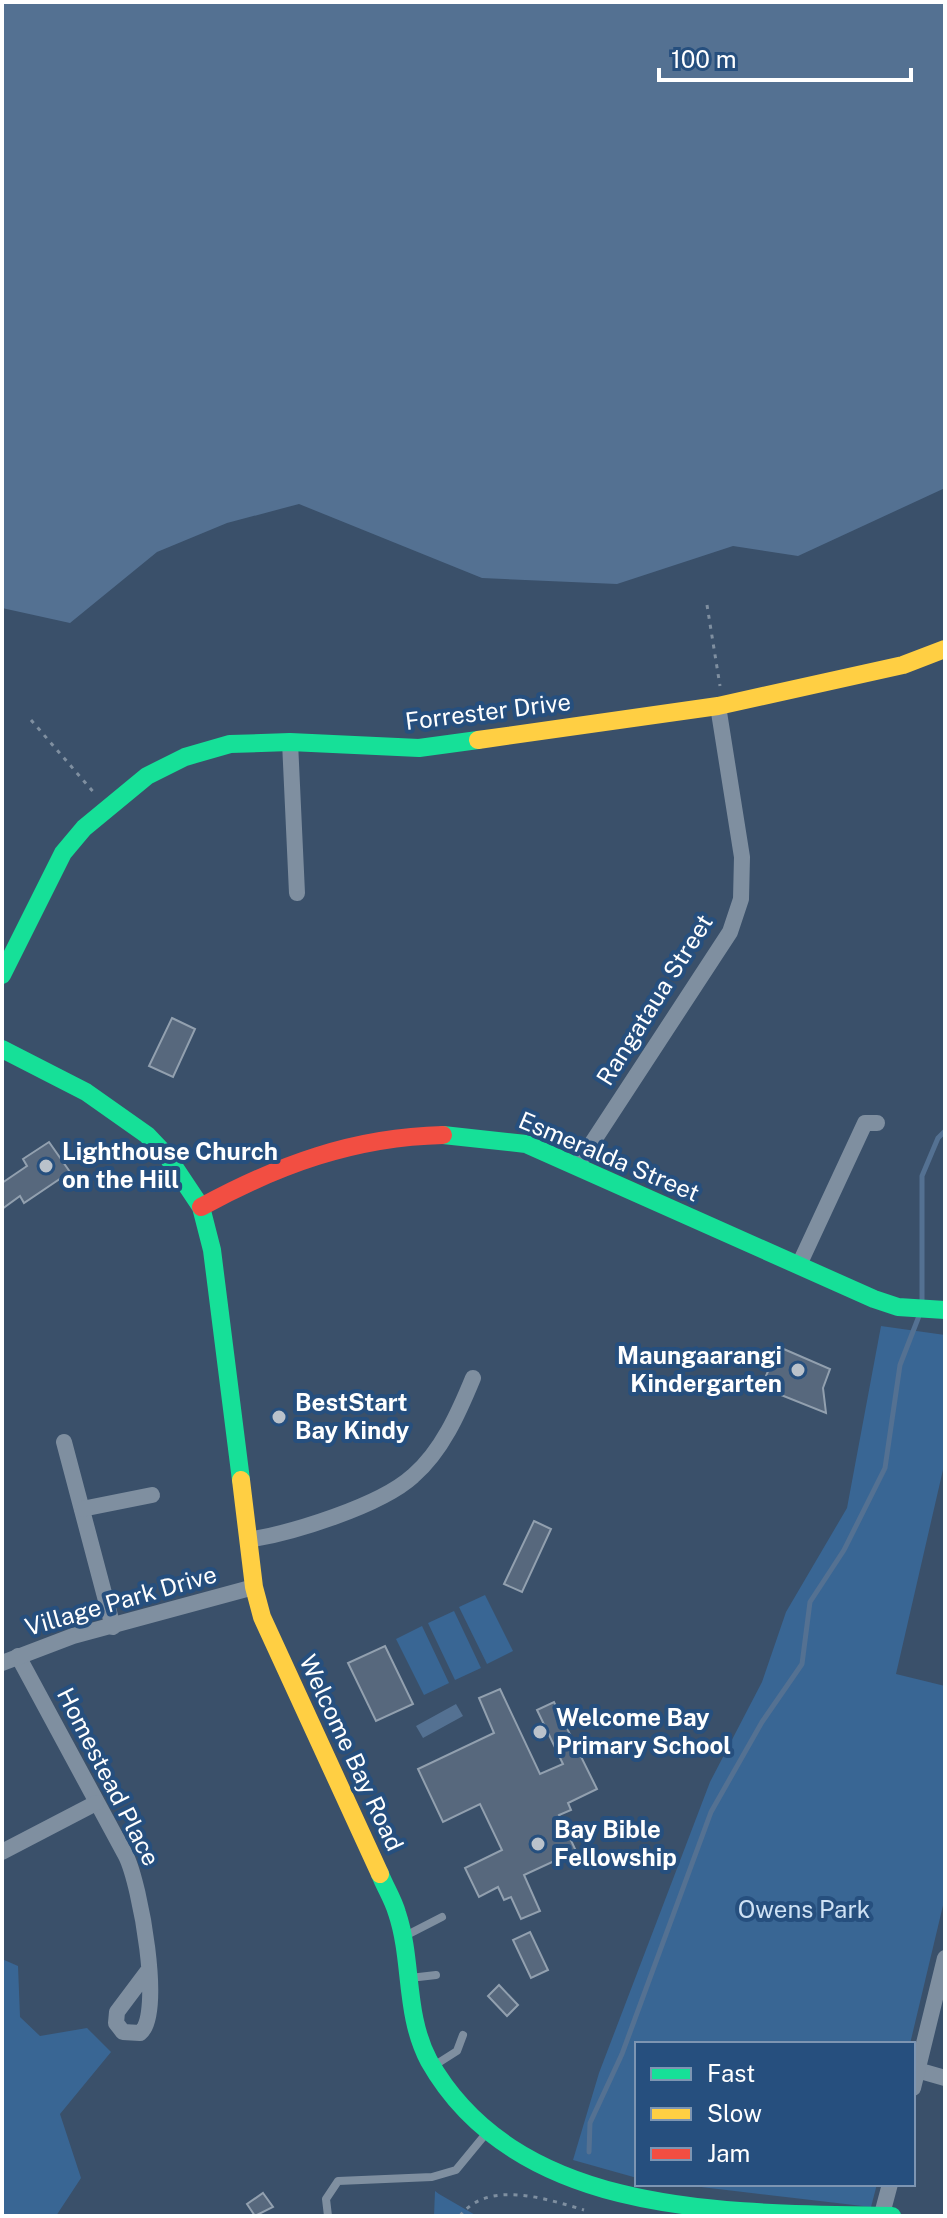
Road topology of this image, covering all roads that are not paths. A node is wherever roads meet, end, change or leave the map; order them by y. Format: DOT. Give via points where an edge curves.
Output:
graph roads {
  1 [pos="943,655"];
  2 [pos="718,706"];
  3 [pos="290,742"];
  4 [pos="297,893"];
  5 [pos="3,969"];
  6 [pos="2,1049"];
  7 [pos="877,1123"];
  8 [pos="577,1166"];
  9 [pos="201,1207"];
  10 [pos="799,1265"];
  11 [pos="945,1310"];
  12 [pos="473,1378"];
  13 [pos="64,1442"];
  14 [pos="152,1495"];
  15 [pos="82,1509"];
  16 [pos="248,1540"];
  17 [pos="254,1587"];
  18 [pos="113,1627"];
  19 [pos="18,1656"];
  20 [pos="2,1663"];
  21 [pos="96,1803"];
  22 [pos="2,1852"];
  23 [pos="442,1917"];
  24 [pos="400,1937"];
  25 [pos="945,1958"];
  26 [pos="147,1972"];
  27 [pos="436,1975"];
  28 [pos="405,1979"];
  29 [pos="463,2035"];
  30 [pos="432,2066"];
  31 [pos="917,2070"];
  32 [pos="945,2078"];
  33 [pos="915,2079"];
  34 [pos="485,2136"];
  35 [pos="890,2186"];
  36 [pos="782,2215"];
  37 [pos="887,2215"];
  38 [pos="328,2216"];
  1 -- 2 [label="street, Forrester Drive"];
  2 -- 3 [label="street, Forrester Drive" via="419,748"];
  2 -- 8 [label="street, Rangataua Street" via="742,857 741,899 730,932"];
  3 -- 4 [label="street"];
  3 -- 5 [label="street, Forrester Drive" via="230,744 185,757 147,776 106,807 63,853"];
  6 -- 9 [label="street, Welcome Bay Road" via="126,1118 167,1156"];
  7 -- 10 [label="street" via="865,1123"];
  8 -- 9 [label="street, Esmeralda Street" via="499,1137 415,1138 289,1163"];
  8 -- 10 [label="street, Esmeralda Street"];
  9 -- 16 [label="street, Welcome Bay Road" via="212,1250"];
  10 -- 11 [label="street, Esmeralda Street" via="898,1307"];
  12 -- 16 [label="street" via="454,1425 413,1476 367,1504"];
  13 -- 15 [label="street"];
  14 -- 15 [label="street"];
  15 -- 18 [label="street"];
  16 -- 17 [label="street, Welcome Bay Road"];
  17 -- 18 [label="street, Village Park Drive"];
  17 -- 24 [label="street, Welcome Bay Road" via="262,1617 398,1914"];
  18 -- 19 [label="street, Village Park Drive"];
  19 -- 20 [label="street, Village Park Drive"];
  19 -- 21 [label="street, Homestead Place"];
  21 -- 22 [label="street"];
  21 -- 26 [label="street, Homestead Place" via="138,1885"];
  23 -- 24 [label="lane"];
  24 -- 28 [label="street, Welcome Bay Road"];
  25 -- 31 [label="street"];
  27 -- 28 [label="lane"];
  28 -- 30 [label="street, Welcome Bay Road"];
  29 -- 30 [label="lane" via="457,2051"];
  30 -- 34 [label="street, Welcome Bay Road"];
  31 -- 32 [label="street"];
  31 -- 33 [label="street"];
  34 -- 36 [label="street, Welcome Bay Road" via="543,2173 583,2190"];
  34 -- 38 [label="lane" via="456,2170 432,2177 338,2181 326,2199"];
  35 -- 37 [label="street"];
  36 -- 37 [label="street, Welcome Bay Road"];
}
